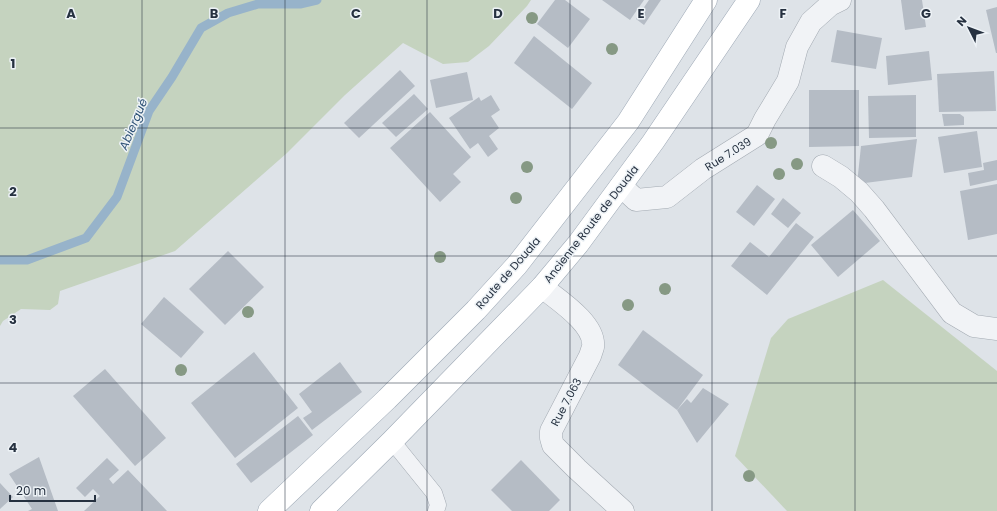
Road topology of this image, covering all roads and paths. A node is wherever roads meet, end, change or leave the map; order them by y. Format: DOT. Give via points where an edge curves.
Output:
graph roads {
  1 [pos="706,0"];
  2 [pos="749,0"];
  3 [pos="840,0"];
  4 [pos="824,166"];
  5 [pos="621,186"];
  6 [pos="542,287"];
  7 [pos="997,329"];
  8 [pos="392,441"];
  9 [pos="328,509"];
  10 [pos="269,511"];
  11 [pos="436,511"];
  12 [pos="623,511"];
  1 -- 10 [label="main road, Route de Douala" via="628,122 517,265 404,382"];
  2 -- 5 [label="main road, Ancienne Route de Douala"];
  3 -- 5 [label="street, Rue 7.039" via="810,22 797,47 788,81 757,135 703,169 667,197 636,200"];
  4 -- 7 [label="street" via="859,192 874,209 952,313 974,326"];
  5 -- 6 [label="main road, Ancienne Route de Douala"];
  6 -- 8 [label="main road, Ancienne Route de Douala"];
  6 -- 12 [label="street, Rue 7.063" via="587,326 593,346 550,431 550,438 553,445 576,469"];
  8 -- 9 [label="main road, Ancienne Route de Douala"];
  8 -- 11 [label="lane" via="434,493 438,505"];
}
